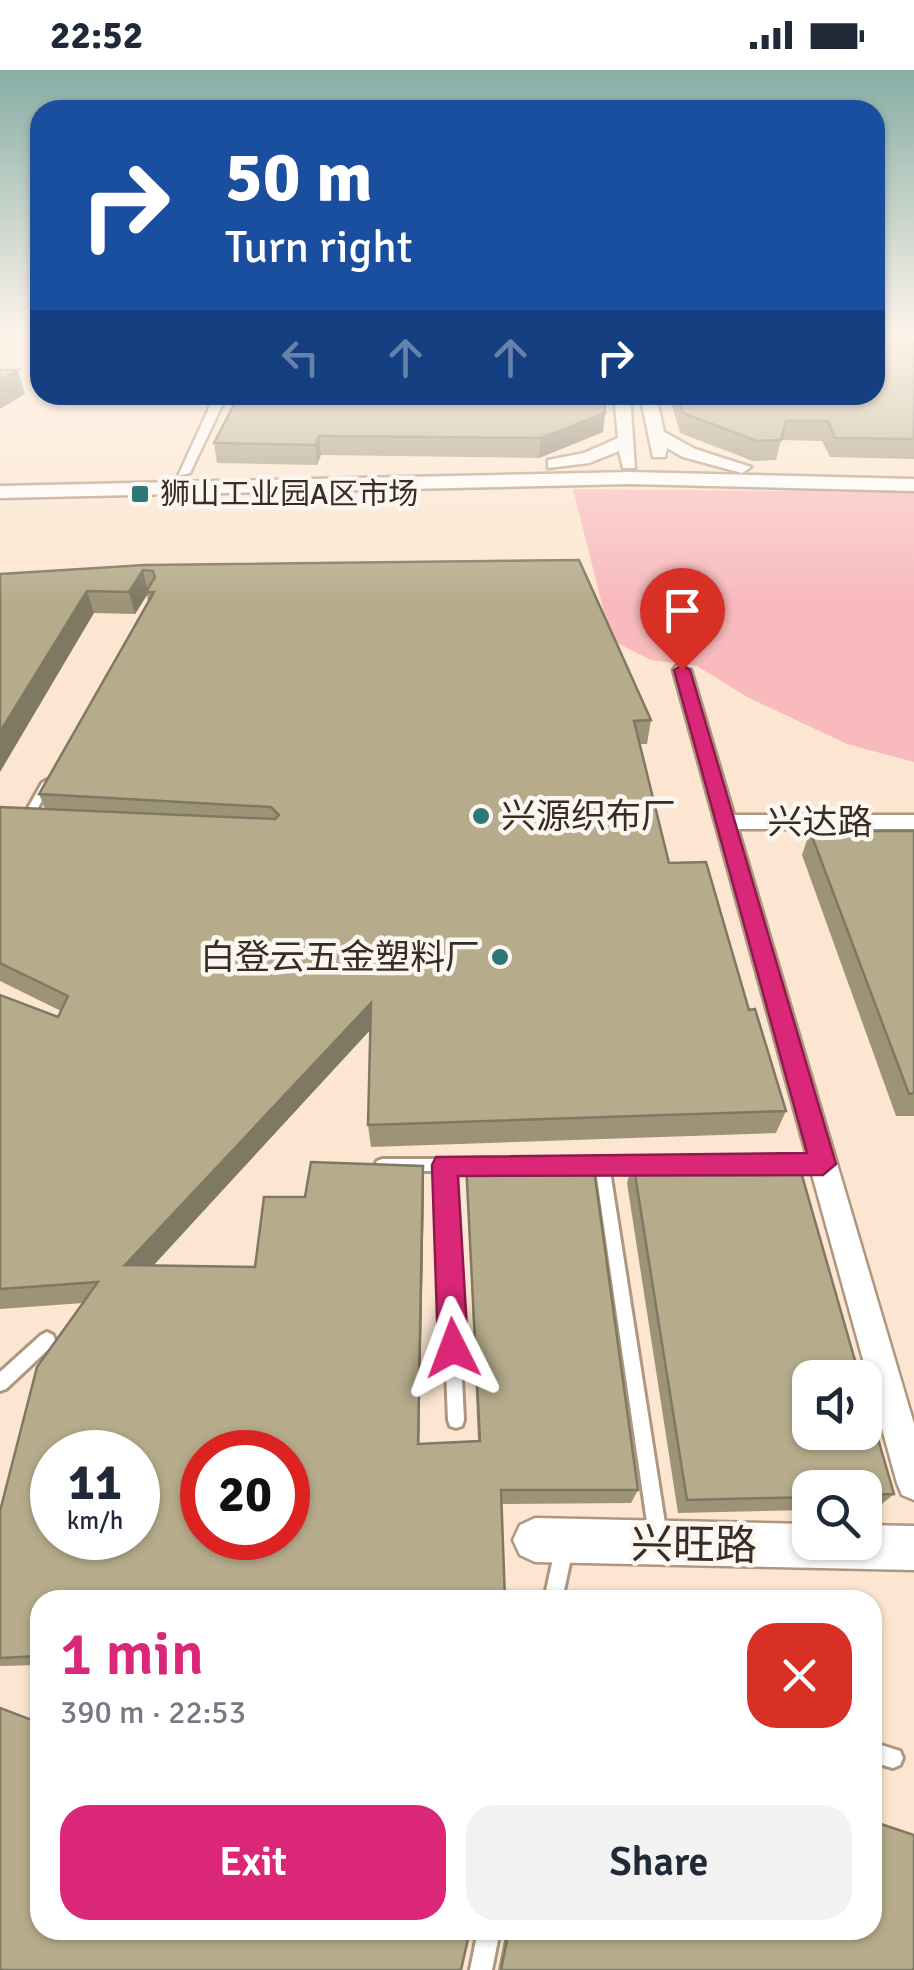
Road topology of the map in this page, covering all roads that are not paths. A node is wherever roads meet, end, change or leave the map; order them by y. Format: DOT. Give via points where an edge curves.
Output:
graph roads {
  1 [pos="207,425"];
  2 [pos="626,425"];
  3 [pos="653,425"];
  4 [pos="655,434"];
  5 [pos="628,440"];
  6 [pos="528,466"];
  7 [pos="748,468"];
  8 [pos="630,472"];
  9 [pos="662,472"];
  10 [pos="183,473"];
  11 [pos="914,473"];
  12 [pos="0,478"];
  13 [pos="914,485"];
  14 [pos="0,492"];
  15 [pos="682,670"];
  16 [pos="52,776"];
  17 [pos="725,822"];
  18 [pos="914,822"];
  19 [pos="43,825"];
  20 [pos="657,1164"];
  21 [pos="356,1165"];
  22 [pos="445,1165"];
  23 [pos="504,1165"];
  24 [pos="562,1165"];
  25 [pos="602,1165"];
  26 [pos="48,1340"];
  27 [pos="0,1383"];
  28 [pos="456,1420"];
  29 [pos="914,1483"];
  30 [pos="550,1541"];
  31 [pos="660,1543"];
  32 [pos="914,1548"];
  33 [pos="553,1590"];
  34 [pos="487,1940"];
  35 [pos="481,1970"];
  1 -- 10 [label="street"];
  2 -- 5 [label="main road"];
  3 -- 4 [label="main road"];
  4 -- 7 [label="main road" via="689,453"];
  4 -- 9 [label="main road"];
  5 -- 6 [label="main road" via="589,458"];
  5 -- 8 [label="main road"];
  6 -- 8 [label="main road"];
  6 -- 10 [label="main road"];
  7 -- 9 [label="main road"];
  7 -- 11 [label="main road"];
  8 -- 9 [label="main road"];
  8 -- 14 [label="main road"];
  9 -- 13 [label="main road"];
  10 -- 12 [label="main road"];
  15 -- 17 [label="street"];
  16 -- 19 [label="lane" via="18,824"];
  17 -- 18 [label="street, 兴达路"];
  17 -- 29 [label="street" via="814,1164"];
  20 -- 25 [label="lane"];
  21 -- 22 [label="lane"];
  22 -- 23 [label="lane"];
  22 -- 28 [label="lane"];
  24 -- 25 [label="lane"];
  25 -- 31 [label="lane"];
  26 -- 27 [label="lane"];
  30 -- 31 [label="street, 兴旺路"];
  30 -- 33 [label="lane"];
  31 -- 32 [label="street, 兴旺路"];
  34 -- 35 [label="lane"];
}
